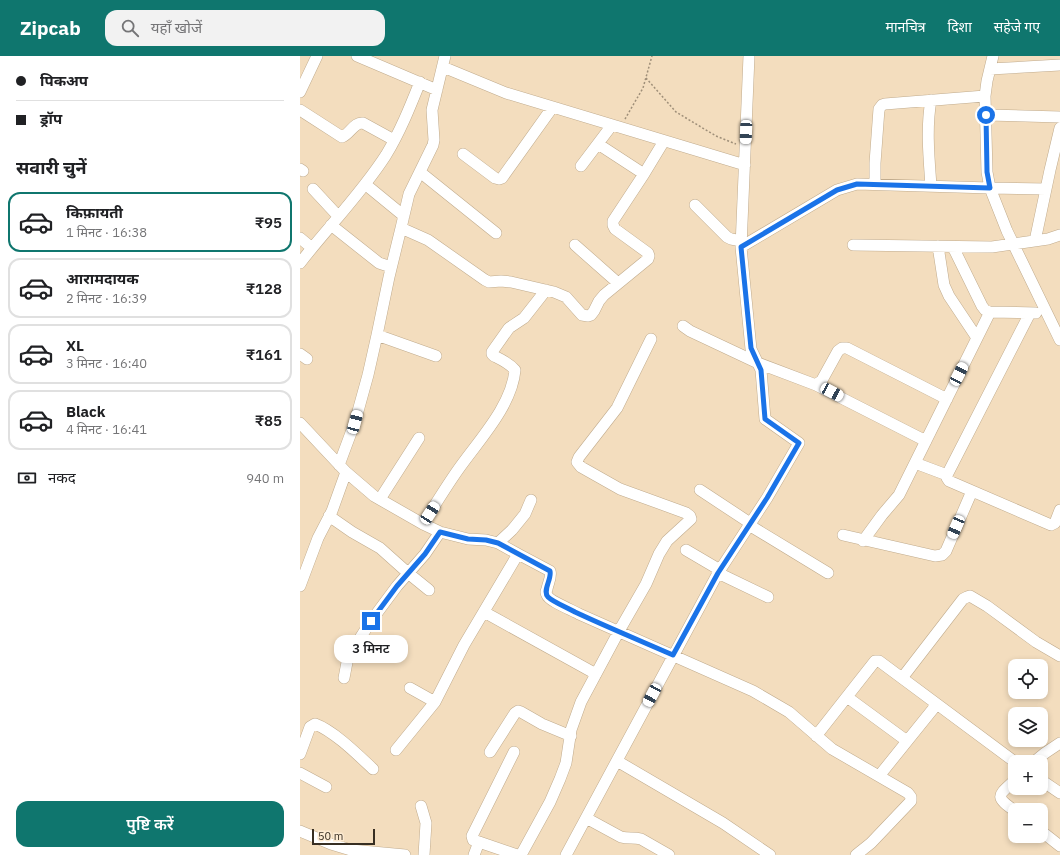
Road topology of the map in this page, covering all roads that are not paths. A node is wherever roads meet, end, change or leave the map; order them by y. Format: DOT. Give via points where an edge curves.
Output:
graph roads {
  1 [pos="357,56"];
  2 [pos="445,56"];
  3 [pos="749,56"];
  4 [pos="993,56"];
  5 [pos="314,57"];
  6 [pos="1060,66"];
  7 [pos="442,67"];
  8 [pos="990,69"];
  9 [pos="420,82"];
  10 [pos="437,90"];
  11 [pos="300,92"];
  12 [pos="985,96"];
  13 [pos="931,100"];
  14 [pos="552,108"];
  15 [pos="300,110"];
  16 [pos="986,115"];
  17 [pos="1060,117"];
  18 [pos="616,126"];
  19 [pos="1060,128"];
  20 [pos="394,140"];
  21 [pos="664,141"];
  22 [pos="598,144"];
  23 [pos="463,154"];
  24 [pos="745,165"];
  25 [pos="581,166"];
  26 [pos="420,172"];
  27 [pos="644,174"];
  28 [pos="365,184"];
  29 [pos="875,184"];
  30 [pos="931,186"];
  31 [pos="990,188"];
  32 [pos="1046,189"];
  33 [pos="313,190"];
  34 [pos="695,205"];
  35 [pos="404,216"];
  36 [pos="335,220"];
  37 [pos="401,228"];
  38 [pos="496,233"];
  39 [pos="1060,235"];
  40 [pos="300,238"];
  41 [pos="1035,241"];
  42 [pos="741,244"];
  43 [pos="1013,244"];
  44 [pos="575,245"];
  45 [pos="853,245"];
  46 [pos="938,246"];
  47 [pos="954,246"];
  48 [pos="312,248"];
  49 [pos="300,263"];
  50 [pos="392,267"];
  51 [pos="618,283"];
  52 [pos="546,290"];
  53 [pos="990,312"];
  54 [pos="1030,313"];
  55 [pos="1047,313"];
  56 [pos="683,326"];
  57 [pos="377,335"];
  58 [pos="977,338"];
  59 [pos="651,339"];
  60 [pos="1060,340"];
  61 [pos="436,356"];
  62 [pos="758,363"];
  63 [pos="816,385"];
  64 [pos="947,399"];
  65 [pos="300,423"];
  66 [pos="419,438"];
  67 [pos="926,441"];
  68 [pos="915,463"];
  69 [pos="342,468"];
  70 [pos="947,475"];
  71 [pos="700,490"];
  72 [pos="972,491"];
  73 [pos="380,499"];
  74 [pos="531,500"];
  75 [pos="1060,510"];
  76 [pos="329,516"];
  77 [pos="423,524"];
  78 [pos="750,524"];
  79 [pos="440,532"];
  80 [pos="843,535"];
  81 [pos="863,540"];
  82 [pos="498,543"];
  83 [pos="686,550"];
  84 [pos="518,554"];
  85 [pos="719,572"];
  86 [pos="408,573"];
  87 [pos="828,573"];
  88 [pos="300,586"];
  89 [pos="429,590"];
  90 [pos="768,596"];
  91 [pos="484,612"];
  92 [pos="618,631"];
  93 [pos="673,655"];
  94 [pos="1060,656"];
  95 [pos="596,674"];
  96 [pos="344,678"];
  97 [pos="902,678"];
  98 [pos="410,688"];
  99 [pos="847,696"];
  100 [pos="435,702"];
  101 [pos="937,704"];
  102 [pos="570,736"];
  103 [pos="816,736"];
  104 [pos="907,741"];
  105 [pos="1060,744"];
  106 [pos="396,750"];
  107 [pos="490,752"];
  108 [pos="514,752"];
  109 [pos="300,754"];
  110 [pos="1042,755"];
  111 [pos="1008,757"];
  112 [pos="617,760"];
  113 [pos="373,769"];
  114 [pos="300,774"];
  115 [pos="879,776"];
  116 [pos="1048,785"];
  117 [pos="1008,786"];
  118 [pos="326,787"];
  119 [pos="1060,793"];
  120 [pos="421,806"];
  121 [pos="1008,806"];
  122 [pos="586,818"];
  123 [pos="300,831"];
  124 [pos="1048,837"];
  125 [pos="479,842"];
  126 [pos="1060,846"];
  127 [pos="349,853"];
  128 [pos="405,855"];
  129 [pos="424,855"];
  130 [pos="474,855"];
  131 [pos="517,855"];
  132 [pos="521,855"];
  133 [pos="566,855"];
  134 [pos="669,855"];
  135 [pos="770,855"];
  136 [pos="856,855"];
  1 -- 9 [label="street"];
  2 -- 7 [label="street"];
  3 -- 24 [label="street"];
  4 -- 8 [label="street"];
  5 -- 11 [label="street"];
  6 -- 8 [label="street"];
  7 -- 10 [label="street"];
  7 -- 14 [label="street" via="506,93"];
  8 -- 12 [label="street"];
  9 -- 10 [label="street"];
  9 -- 20 [label="street"];
  10 -- 26 [label="street" via="432,110 433,145"];
  12 -- 13 [label="street"];
  12 -- 16 [label="street"];
  13 -- 29 [label="street" via="885,104 879,109"];
  13 -- 30 [label="street"];
  14 -- 18 [label="street"];
  14 -- 23 [label="street" via="502,178 495,178"];
  15 -- 20 [label="street" via="342,138 356,124 363,123"];
  16 -- 17 [label="street"];
  16 -- 31 [label="street" via="987,172"];
  18 -- 21 [label="street"];
  18 -- 22 [label="street"];
  19 -- 32 [label="street"];
  20 -- 28 [label="street"];
  21 -- 24 [label="street"];
  21 -- 27 [label="street"];
  22 -- 25 [label="street"];
  22 -- 27 [label="street"];
  24 -- 42 [label="street"];
  26 -- 35 [label="street"];
  26 -- 38 [label="street"];
  27 -- 51 [label="street" via="613,221 613,225 649,256"];
  28 -- 35 [label="street"];
  28 -- 36 [label="street"];
  29 -- 30 [label="street"];
  29 -- 42 [label="street" via="857,184 837,190"];
  30 -- 31 [label="street"];
  31 -- 32 [label="street"];
  31 -- 43 [label="street"];
  32 -- 41 [label="street"];
  33 -- 36 [label="street"];
  34 -- 42 [label="street" via="727,238"];
  35 -- 37 [label="street"];
  36 -- 48 [label="street"];
  36 -- 50 [label="street" via="379,263"];
  37 -- 50 [label="street"];
  37 -- 52 [label="street" via="428,240 489,282 511,282"];
  39 -- 41 [label="street"];
  40 -- 48 [label="street"];
  41 -- 43 [label="street"];
  42 -- 62 [label="street" via="751,348"];
  43 -- 47 [label="street" via="992,247"];
  43 -- 55 [label="street"];
  44 -- 51 [label="street"];
  45 -- 46 [label="street"];
  46 -- 47 [label="street"];
  46 -- 58 [label="street" via="944,284 949,296"];
  47 -- 53 [label="street" via="982,306"];
  48 -- 49 [label="street"];
  50 -- 57 [label="street"];
  51 -- 52 [label="street" via="604,295 588,316 582,315 566,297"];
  52 -- 77 [label="street" via="524,318 509,328 492,352 515,370 505,403"];
  53 -- 54 [label="street"];
  53 -- 58 [label="street"];
  54 -- 55 [label="street"];
  54 -- 70 [label="street"];
  55 -- 60 [label="street"];
  56 -- 62 [label="street"];
  57 -- 61 [label="street"];
  57 -- 69 [label="street"];
  58 -- 64 [label="street"];
  59 -- 92 [label="street" via="617,408 577,462 580,467 615,487 690,516 689,521 667,541 646,584"];
  62 -- 63 [label="street"];
  62 -- 78 [label="street" via="761,370 765,419 799,443"];
  63 -- 64 [label="street" via="822,380 838,351 847,348"];
  63 -- 67 [label="street"];
  64 -- 67 [label="street"];
  65 -- 69 [label="street"];
  66 -- 73 [label="street"];
  67 -- 68 [label="street"];
  68 -- 70 [label="street"];
  68 -- 81 [label="street" via="898,495"];
  69 -- 73 [label="street"];
  69 -- 76 [label="street"];
  70 -- 72 [label="street" via="949,481"];
  71 -- 78 [label="street"];
  72 -- 75 [label="street" via="1051,525 1055,523"];
  72 -- 81 [label="street" via="942,555 935,556"];
  73 -- 77 [label="street"];
  74 -- 82 [label="street" via="525,514"];
  76 -- 86 [label="street" via="380,548"];
  76 -- 88 [label="street"];
  77 -- 79 [label="street"];
  78 -- 85 [label="street"];
  78 -- 87 [label="street"];
  79 -- 82 [label="street"];
  79 -- 86 [label="street"];
  80 -- 81 [label="street"];
  82 -- 84 [label="street"];
  83 -- 85 [label="street"];
  84 -- 91 [label="street"];
  84 -- 92 [label="street" via="550,571 547,597"];
  85 -- 90 [label="street"];
  85 -- 93 [label="street"];
  86 -- 89 [label="street"];
  86 -- 96 [label="street" via="371,621 348,657"];
  91 -- 95 [label="street"];
  91 -- 100 [label="street"];
  92 -- 93 [label="street"];
  92 -- 95 [label="street"];
  93 -- 103 [label="street" via="753,691 789,712"];
  93 -- 112 [label="street"];
  94 -- 97 [label="street" via="970,596 964,599"];
  95 -- 102 [label="street" via="581,702"];
  97 -- 99 [label="street" via="880,661 875,661"];
  97 -- 101 [label="street"];
  98 -- 100 [label="street"];
  99 -- 103 [label="street"];
  99 -- 104 [label="street"];
  100 -- 106 [label="street"];
  101 -- 104 [label="street"];
  101 -- 111 [label="street"];
  102 -- 107 [label="street" via="518,711"];
  102 -- 132 [label="street" via="566,763 560,779"];
  103 -- 115 [label="street" via="832,750"];
  104 -- 115 [label="street"];
  105 -- 110 [label="street"];
  108 -- 125 [label="street" via="472,836 473,840"];
  109 -- 113 [label="street" via="310,727 316,724 336,736"];
  112 -- 122 [label="street"];
  112 -- 135 [label="street" via="723,823"];
  114 -- 118 [label="street"];
  115 -- 136 [label="street" via="908,793 911,801"];
  116 -- 119 [label="street"];
  117 -- 121 [label="street" via="1000,796"];
  120 -- 129 [label="street" via="426,822"];
  122 -- 133 [label="street"];
  122 -- 134 [label="street" via="621,838 641,839"];
  123 -- 127 [label="street"];
  124 -- 126 [label="street"];
  125 -- 130 [label="street"];
  125 -- 131 [label="street"];
  127 -- 128 [label="street"];
}
